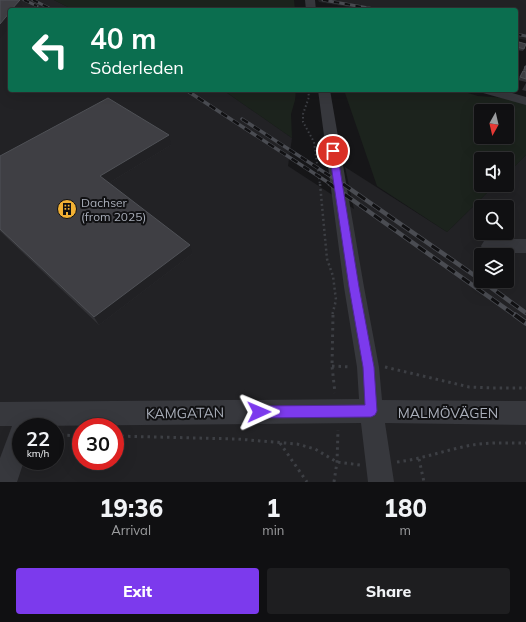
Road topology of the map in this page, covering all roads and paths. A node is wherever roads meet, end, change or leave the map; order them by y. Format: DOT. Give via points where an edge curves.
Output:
graph roads {
  1 [pos="308,92"];
  2 [pos="324,92"];
  3 [pos="495,92"];
  4 [pos="526,101"];
  5 [pos="490,246"];
  6 [pos="526,246"];
  7 [pos="332,366"];
  8 [pos="368,367"];
  9 [pos="526,388"];
  10 [pos="336,411"];
  11 [pos="371,411"];
  12 [pos="526,413"];
  13 [pos="0,414"];
  14 [pos="12,420"];
  15 [pos="64,423"];
  16 [pos="124,436"];
  17 [pos="280,443"];
  18 [pos="526,443"];
  19 [pos="12,459"];
  20 [pos="419,459"];
  21 [pos="337,462"];
  22 [pos="380,473"];
  23 [pos="4,482"];
  24 [pos="307,482"];
  25 [pos="334,482"];
  26 [pos="424,482"];
  1 -- 7 [label="path" via="303,122 314,142 327,259 333,276 336,300 332,318"];
  2 -- 8 [label="street"];
  3 -- 4 [label="street"];
  5 -- 6 [label="street"];
  7 -- 8 [label="path"];
  7 -- 10 [label="path"];
  8 -- 9 [label="path" via="387,367 478,388"];
  8 -- 11 [label="street"];
  10 -- 11 [label="street, KAMGATAN"];
  10 -- 15 [label="street, KAMGATAN"];
  10 -- 21 [label="path" via="339,440"];
  11 -- 12 [label="street, MALMÖVÄGEN"];
  11 -- 22 [label="street"];
  13 -- 14 [label="street, KAMGATAN"];
  16 -- 17 [label="path" via="237,439"];
  17 -- 21 [label="path" via="315,449"];
  17 -- 24 [label="path"];
  18 -- 20 [label="path" via="485,443"];
  19 -- 23 [label="street"];
  20 -- 22 [label="path"];
  20 -- 26 [label="path"];
  21 -- 22 [label="path" via="360,465"];
  21 -- 25 [label="path"];
}
